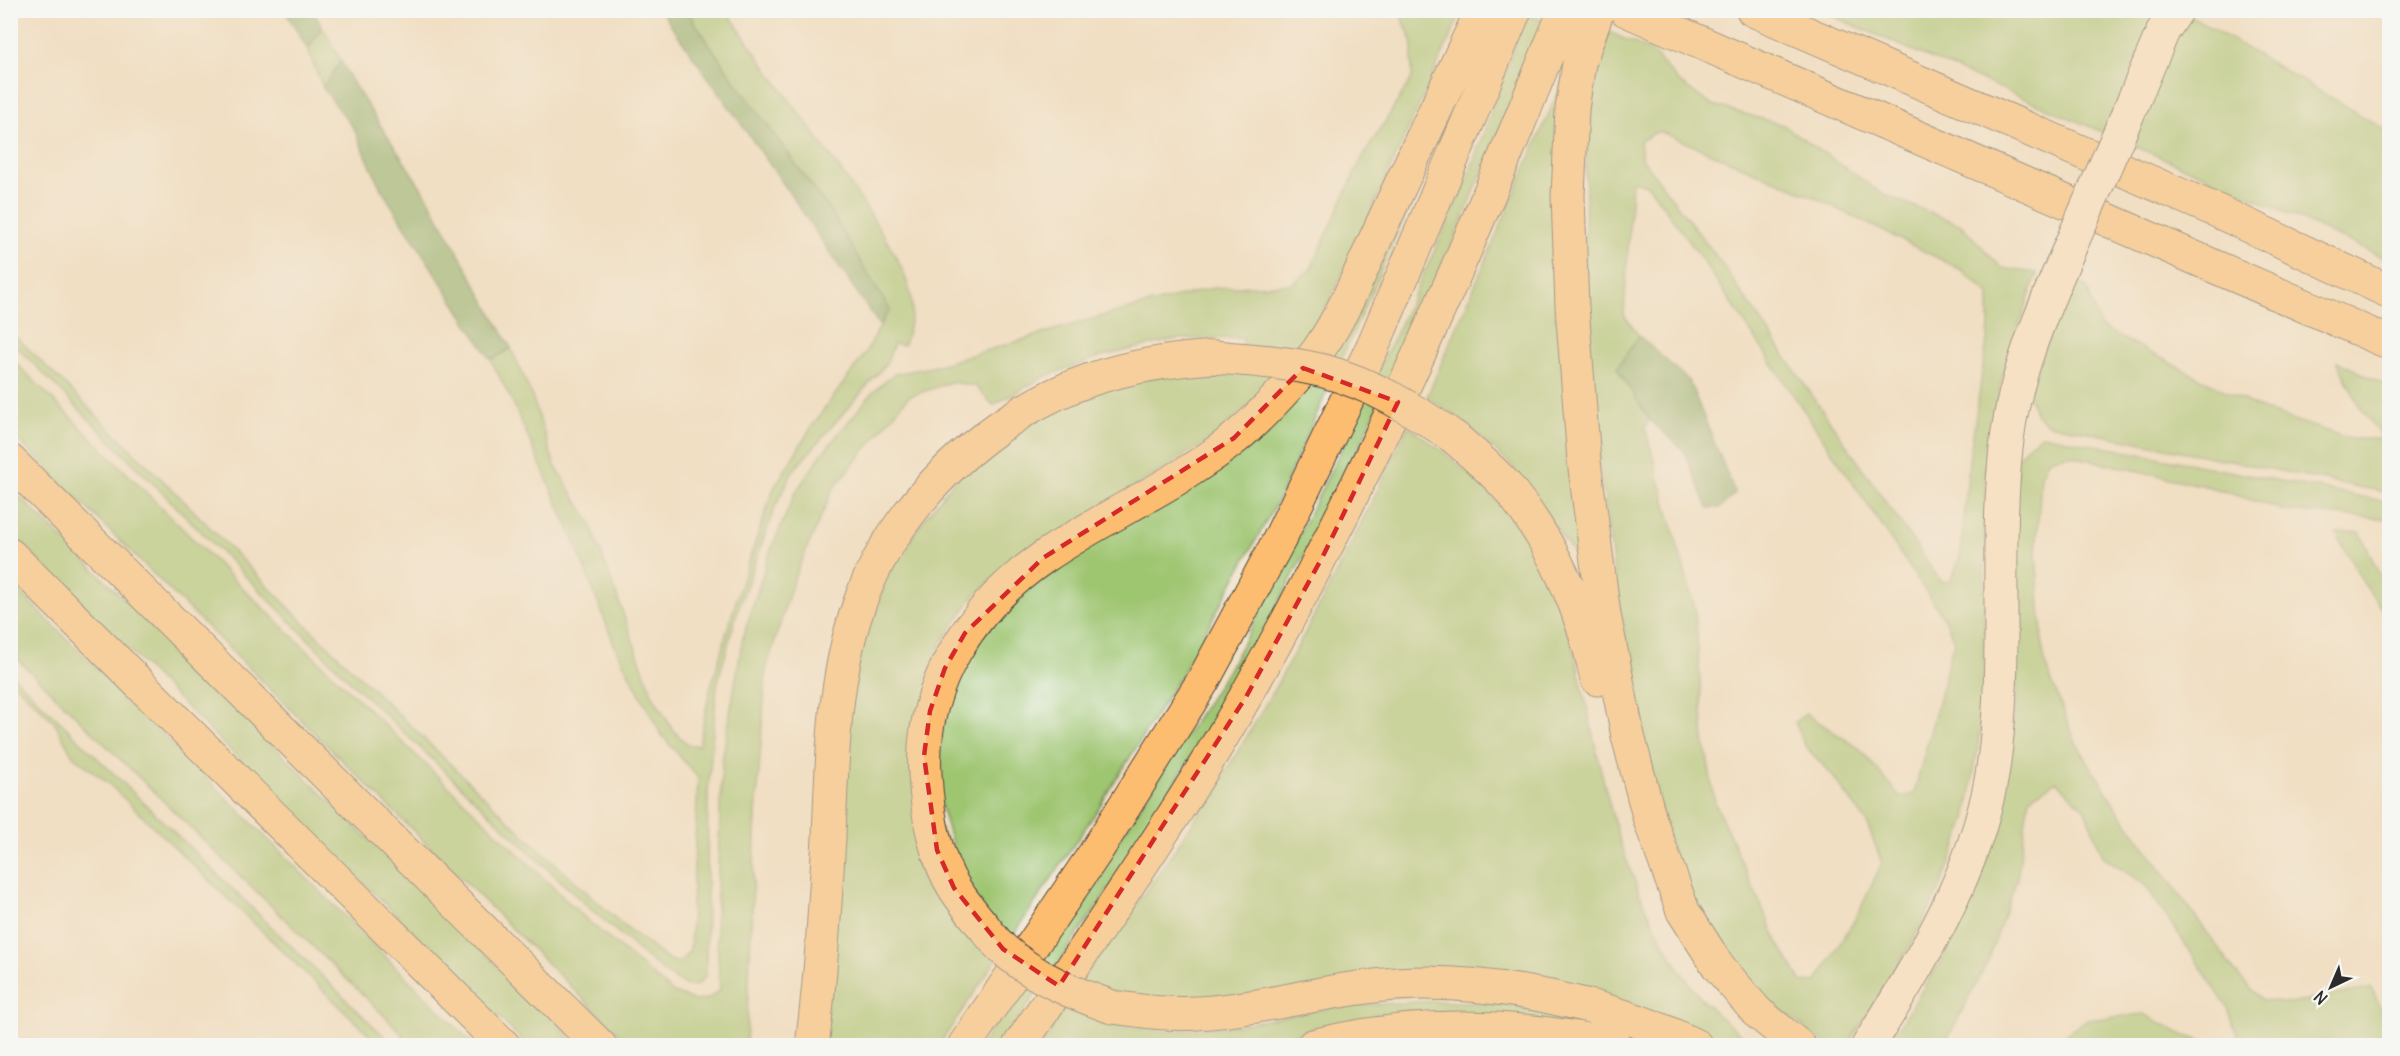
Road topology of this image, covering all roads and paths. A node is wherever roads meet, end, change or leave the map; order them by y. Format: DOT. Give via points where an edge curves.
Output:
graph roads {
  1 [pos="1482,10"];
  2 [pos="1515,10"];
  3 [pos="1626,10"];
  4 [pos="1753,10"];
  5 [pos="2169,17"];
  6 [pos="1578,20"];
  7 [pos="2390,292"];
  8 [pos="2322,313"];
  9 [pos="2390,343"];
  10 [pos="2390,364"];
  11 [pos="10,461"];
  12 [pos="10,555"];
  13 [pos="504,1046"];
  14 [pos="600,1046"];
  15 [pos="812,1046"];
  16 [pos="964,1046"];
  17 [pos="1019,1046"];
  18 [pos="1313,1046"];
  19 [pos="1615,1046"];
  20 [pos="1696,1046"];
  21 [pos="1776,1046"];
  22 [pos="1799,1046"];
  23 [pos="1868,1046"];
  1 -- 20 [label="highway, bridge" via="1348,298 1312,359 1234,438 1183,474 1043,558 1000,594 972,625 945,668 930,711 924,756 926,793 937,850 954,888 1003,949 1070,992 1112,1007 1161,1014 1199,1013 1396,984 1467,984 1537,995 1623,1016"];
  2 -- 16 [label="highway" via="1374,346 1279,540 1203,681 1095,854"];
  3 -- 8 [label="highway"];
  4 -- 7 [label="highway" via="2215,210"];
  5 -- 23 [label="street, bridge" via="2031,340 2016,389 2007,441 2002,514 1999,724 1992,777 1975,844 1947,912"];
  6 -- 17 [label="highway" via="1324,554 1234,716 1137,873"];
  6 -- 22 [label="highway" via="1579,63 1572,109 1568,196 1572,307 1584,461 1602,604 1628,736 1650,820 1683,911 1718,966 1757,1012"];
  8 -- 9 [label="highway"];
  8 -- 10 [label="highway"];
  11 -- 14 [label="highway"];
  12 -- 13 [label="highway"];
  15 -- 21 [label="highway, bridge" via="825,905 833,740 846,650 858,607 881,555 912,508 956,461 1012,417 1062,390 1110,372 1172,360 1214,357 1324,372 1375,390 1455,438 1508,488 1540,534 1572,596 1596,674 1632,835 1662,909 1701,974"];
  18 -- 19 [label="highway" via="1376,1034 1482,1027 1549,1032"];
}
